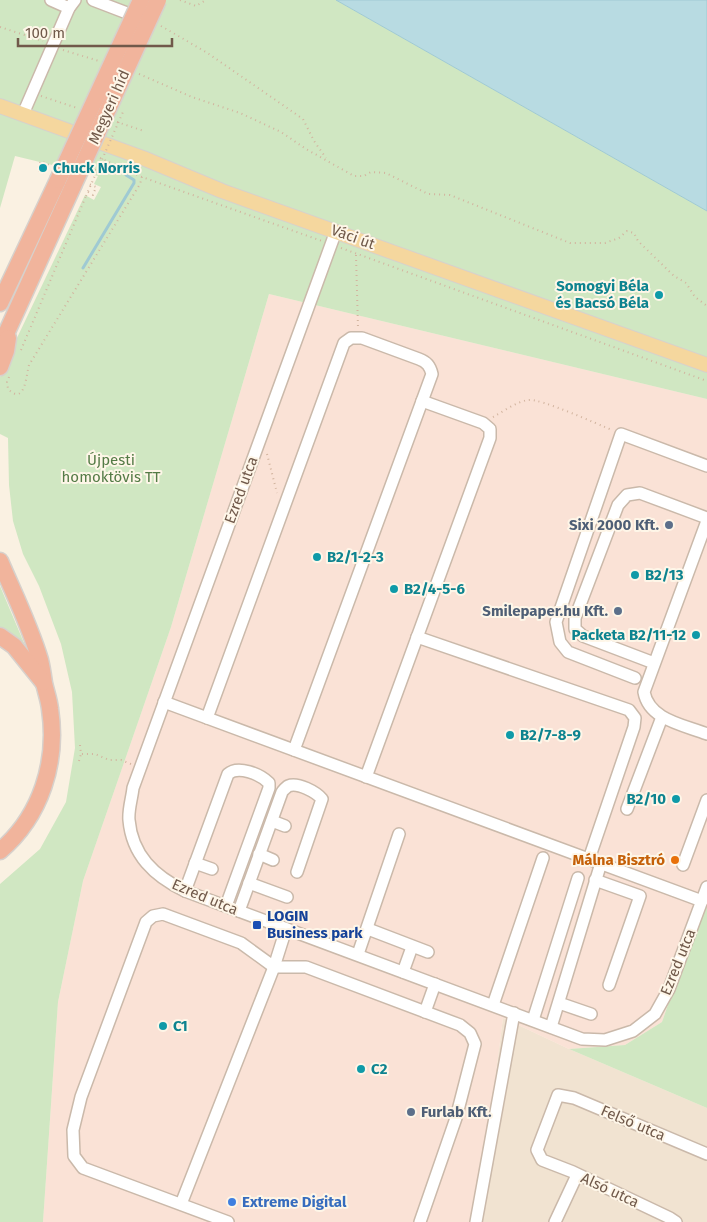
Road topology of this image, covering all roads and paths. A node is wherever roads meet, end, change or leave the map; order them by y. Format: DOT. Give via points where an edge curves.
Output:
graph roads {
  1 [pos="51,0"];
  2 [pos="93,0"];
  3 [pos="141,0"];
  4 [pos="158,0"];
  5 [pos="180,0"];
  6 [pos="206,0"];
  7 [pos="72,4"];
  8 [pos="142,19"];
  9 [pos="0,27"];
  10 [pos="53,45"];
  11 [pos="102,62"];
  12 [pos="135,72"];
  13 [pos="0,106"];
  14 [pos="22,114"];
  15 [pos="143,158"];
  16 [pos="327,160"];
  17 [pos="89,169"];
  18 [pos="72,188"];
  19 [pos="336,231"];
  20 [pos="330,244"];
  21 [pos="356,250"];
  22 [pos="356,254"];
  23 [pos="0,303"];
  24 [pos="707,306"];
  25 [pos="9,328"];
  26 [pos="359,338"];
  27 [pos="0,347"];
  28 [pos="18,355"];
  29 [pos="707,366"];
  30 [pos="5,370"];
  31 [pos="707,381"];
  32 [pos="422,401"];
  33 [pos="482,423"];
  34 [pos="621,434"];
  35 [pos="266,449"];
  36 [pos="707,466"];
  37 [pos="282,513"];
  38 [pos="707,520"];
  39 [pos="0,561"];
  40 [pos="0,636"];
  41 [pos="417,638"];
  42 [pos="654,663"];
  43 [pos="635,678"];
  44 [pos="44,684"];
  45 [pos="164,702"];
  46 [pos="662,717"];
  47 [pos="207,718"];
  48 [pos="707,734"];
  49 [pos="80,745"];
  50 [pos="294,750"];
  51 [pos="81,754"];
  52 [pos="79,761"];
  53 [pos="140,769"];
  54 [pos="366,776"];
  55 [pos="707,800"];
  56 [pos="627,809"];
  57 [pos="272,821"];
  58 [pos="285,826"];
  59 [pos="399,834"];
  60 [pos="0,850"];
  61 [pos="259,854"];
  62 [pos="543,858"];
  63 [pos="589,859"];
  64 [pos="273,860"];
  65 [pos="195,863"];
  66 [pos="601,863"];
  67 [pos="683,865"];
  68 [pos="212,869"];
  69 [pos="297,872"];
  70 [pos="578,878"];
  71 [pos="595,880"];
  72 [pos="249,882"];
  73 [pos="707,887"];
  74 [pos="185,890"];
  75 [pos="287,897"];
  76 [pos="702,901"];
  77 [pos="226,906"];
  78 [pos="239,911"];
  79 [pos="286,929"];
  80 [pos="368,929"];
  81 [pos="412,947"];
  82 [pos="428,952"];
  83 [pos="358,954"];
  84 [pos="274,966"];
  85 [pos="403,972"];
  86 [pos="435,984"];
  87 [pos="609,985"];
  88 [pos="558,1003"];
  89 [pos="493,1005"];
  90 [pos="425,1012"];
  91 [pos="514,1013"];
  92 [pos="591,1014"];
  93 [pos="532,1020"];
  94 [pos="551,1027"];
  95 [pos="707,1154"];
  96 [pos="542,1160"];
  97 [pos="577,1175"];
  98 [pos="181,1204"];
  99 [pos="228,1222"];
  100 [pos="420,1222"];
  101 [pos="476,1222"];
  102 [pos="556,1222"];
  103 [pos="676,1222"];
  1 -- 7 [label="street"];
  2 -- 8 [label="street"];
  3 -- 18 [label="highway, Megyeri híd, bridge"];
  4 -- 18 [label="highway, Megyeri híd, bridge"];
  5 -- 6 [label="path" via="196,6"];
  7 -- 10 [label="street"];
  8 -- 16 [label="path" via="166,28 206,52 303,119"];
  9 -- 10 [label="path"];
  10 -- 11 [label="path"];
  10 -- 14 [label="street"];
  12 -- 16 [label="path" via="192,97 240,113 281,132"];
  13 -- 14 [label="main road, Váci út"];
  14 -- 15 [label="main road, Váci út"];
  15 -- 17 [label="path" via="122,167"];
  15 -- 19 [label="main road, Váci út"];
  16 -- 24 [label="path" via="354,176 386,173 428,194 450,195 570,243 604,243 627,232 634,233 638,241"];
  18 -- 23 [label="highway"];
  18 -- 25 [label="highway"];
  18 -- 28 [label="path"];
  19 -- 20 [label="street, Ezred utca"];
  19 -- 29 [label="main road, Váci út"];
  20 -- 22 [label="path"];
  20 -- 30 [label="path" via="142,177 29,365 22,392 12,393 8,389"];
  20 -- 45 [label="street, Ezred utca"];
  21 -- 22 [label="path"];
  22 -- 26 [label="path"];
  22 -- 31 [label="path"];
  25 -- 27 [label="highway"];
  25 -- 30 [label="highway"];
  26 -- 32 [label="street" via="425,361 432,374"];
  26 -- 37 [label="street" via="351,338 344,343"];
  32 -- 33 [label="street"];
  32 -- 50 [label="street"];
  33 -- 34 [label="path" via="530,400"];
  33 -- 41 [label="street" via="490,429 490,438"];
  34 -- 36 [label="street"];
  34 -- 43 [label="street" via="556,622 560,642 568,652"];
  35 -- 37 [label="path"];
  37 -- 47 [label="street"];
  38 -- 42 [label="street"];
  38 -- 42 [label="street" via="640,493 627,495 618,505 575,618 576,629 583,636"];
  39 -- 44 [label="highway" via="41,662"];
  40 -- 44 [label="highway" via="14,646"];
  41 -- 54 [label="street"];
  41 -- 63 [label="street" via="628,710 635,718"];
  42 -- 46 [label="street" via="644,692 645,700"];
  44 -- 60 [label="highway" via="50,710 50,764 36,805 25,824"];
  45 -- 47 [label="street"];
  45 -- 53 [label="street, Ezred utca"];
  46 -- 48 [label="street"];
  46 -- 56 [label="street"];
  47 -- 50 [label="street"];
  49 -- 51 [label="path"];
  50 -- 54 [label="street"];
  51 -- 52 [label="path"];
  51 -- 53 [label="path" via="121,760"];
  53 -- 74 [label="street, Ezred utca" via="133,788 129,818 132,837 141,858 153,871"];
  54 -- 63 [label="street"];
  55 -- 67 [label="street"];
  57 -- 58 [label="street"];
  57 -- 61 [label="street"];
  57 -- 69 [label="street" via="282,792 288,786 296,785 316,792 322,799"];
  59 -- 80 [label="street"];
  61 -- 64 [label="street"];
  61 -- 72 [label="street"];
  62 -- 89 [label="street"];
  63 -- 66 [label="street"];
  65 -- 68 [label="street"];
  65 -- 74 [label="street"];
  65 -- 77 [label="street" via="228,774 238,769 269,783"];
  66 -- 71 [label="street"];
  66 -- 76 [label="street"];
  70 -- 93 [label="street"];
  71 -- 87 [label="street" via="640,896"];
  71 -- 88 [label="street"];
  72 -- 75 [label="street"];
  72 -- 78 [label="street"];
  73 -- 76 [label="street, Ezred utca"];
  74 -- 77 [label="street, Ezred utca"];
  76 -- 94 [label="street, Ezred utca" via="669,989 655,1014 633,1031 605,1040 582,1039"];
  77 -- 78 [label="street, Ezred utca"];
  78 -- 79 [label="street, Ezred utca"];
  79 -- 83 [label="street, Ezred utca"];
  79 -- 84 [label="street"];
  80 -- 81 [label="street"];
  80 -- 83 [label="street"];
  81 -- 82 [label="street"];
  81 -- 85 [label="street"];
  83 -- 85 [label="street, Ezred utca"];
  84 -- 90 [label="street" via="306,968"];
  84 -- 98 [label="street"];
  84 -- 98 [label="street" via="241,943 163,914 146,922 81,1096 74,1130 74,1156 83,1168"];
  85 -- 86 [label="street, Ezred utca"];
  86 -- 89 [label="street, Ezred utca"];
  86 -- 90 [label="street"];
  88 -- 92 [label="street"];
  88 -- 94 [label="street"];
  89 -- 91 [label="street, Ezred utca"];
  90 -- 100 [label="street" via="460,1025 470,1033 475,1044 456,1118"];
  91 -- 93 [label="street, Ezred utca"];
  91 -- 101 [label="street"];
  93 -- 94 [label="street, Ezred utca"];
  95 -- 96 [label="street, Felső utca" via="574,1098 558,1095 537,1150"];
  96 -- 97 [label="street, Alsó utca"];
  97 -- 102 [label="street"];
  97 -- 103 [label="street, Alsó utca"];
  98 -- 99 [label="street"];
}
